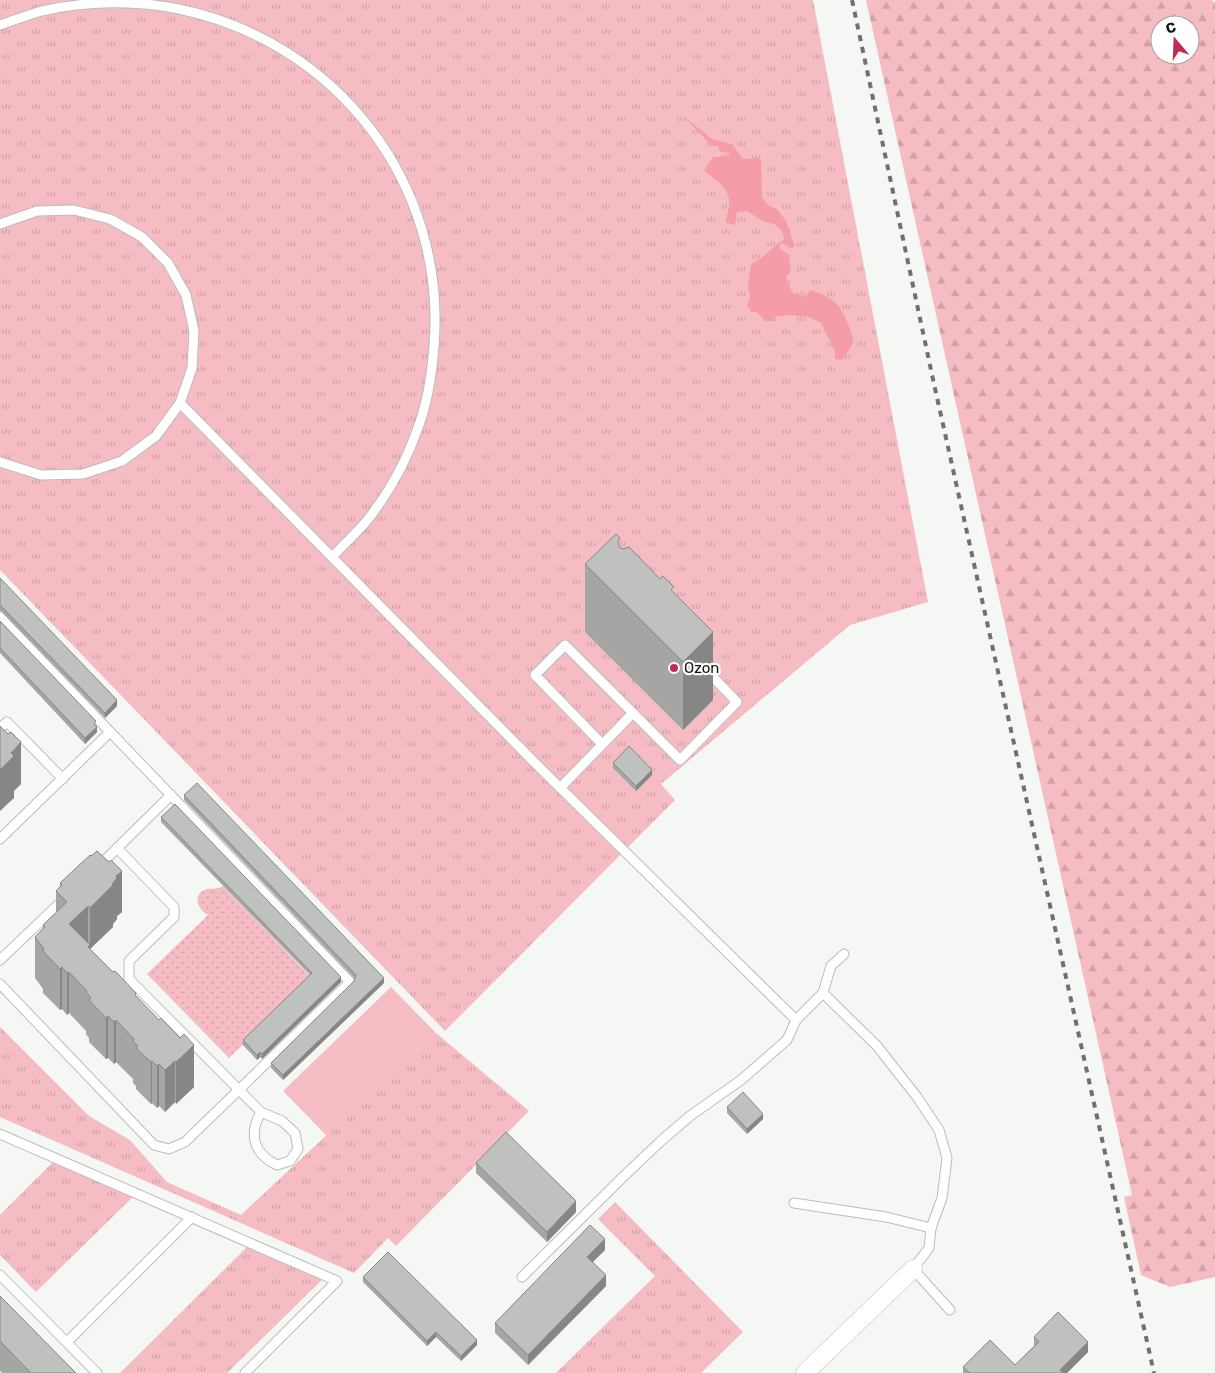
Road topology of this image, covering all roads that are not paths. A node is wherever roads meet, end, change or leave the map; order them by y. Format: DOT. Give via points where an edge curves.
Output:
graph roads {
  1 [pos="0,25"];
  2 [pos="1,222"];
  3 [pos="180,403"];
  4 [pos="0,462"];
  5 [pos="332,557"];
  6 [pos="0,617"];
  7 [pos="696,661"];
  8 [pos="633,713"];
  9 [pos="0,728"];
  10 [pos="110,732"];
  11 [pos="602,744"];
  12 [pos="63,779"];
  13 [pos="560,788"];
  14 [pos="171,795"];
  15 [pos="0,840"];
  16 [pos="117,848"];
  17 [pos="93,872"];
  18 [pos="68,895"];
  19 [pos="844,954"];
  20 [pos="0,960"];
  21 [pos="0,984"];
  22 [pos="823,992"];
  23 [pos="796,1020"];
  24 [pos="237,1090"];
  25 [pos="261,1112"];
  26 [pos="0,1134"];
  27 [pos="794,1203"];
  28 [pos="192,1217"];
  29 [pos="932,1228"];
  30 [pos="913,1269"];
  31 [pos="0,1275"];
  32 [pos="522,1277"];
  33 [pos="950,1310"];
  34 [pos="67,1342"];
  35 [pos="97,1373"];
  36 [pos="245,1373"];
  37 [pos="805,1373"];
  1 -- 5 [label="lane" via="42,12 87,4 133,3 179,8 223,21 265,39 304,63 332,86 370,126 395,165 418,214 432,265 436,319 432,372 420,424 398,473 369,518"];
  2 -- 3 [label="lane" via="37,211 74,210 110,219 142,237 168,263 186,295 194,331 192,368"];
  3 -- 4 [label="lane" via="156,436 122,461 83,474 42,475"];
  3 -- 5 [label="lane"];
  5 -- 13 [label="lane"];
  6 -- 10 [label="lane"];
  7 -- 8 [label="lane" via="737,702 680,760"];
  8 -- 11 [label="lane"];
  8 -- 11 [label="lane" via="565,645 535,675"];
  9 -- 12 [label="lane" via="7,722"];
  10 -- 12 [label="lane"];
  10 -- 14 [label="lane"];
  11 -- 13 [label="lane"];
  12 -- 15 [label="lane"];
  13 -- 23 [label="lane"];
  14 -- 16 [label="lane"];
  14 -- 24 [label="lane" via="350,982"];
  16 -- 17 [label="lane"];
  16 -- 24 [label="lane" via="174,907 174,917 129,961 129,979"];
  18 -- 20 [label="lane"];
  19 -- 22 [label="lane" via="831,966"];
  21 -- 24 [label="lane" via="154,1146 169,1149 184,1142"];
  22 -- 23 [label="lane"];
  22 -- 29 [label="lane" via="877,1046 939,1130 946,1158 942,1198"];
  23 -- 32 [label="lane" via="787,1040 662,1140"];
  24 -- 25 [label="lane"];
  25 -- 25 [label="lane" via="282,1121 295,1133 298,1149 290,1161 277,1165 266,1160 257,1148 254,1130"];
  26 -- 28 [label="lane"];
  27 -- 29 [label="lane" via="886,1217"];
  28 -- 34 [label="lane"];
  28 -- 36 [label="lane" via="337,1281"];
  29 -- 30 [label="lane" via="929,1248"];
  30 -- 33 [label="lane"];
  30 -- 37 [label="street"];
  31 -- 34 [label="lane"];
  34 -- 35 [label="lane"];
}
